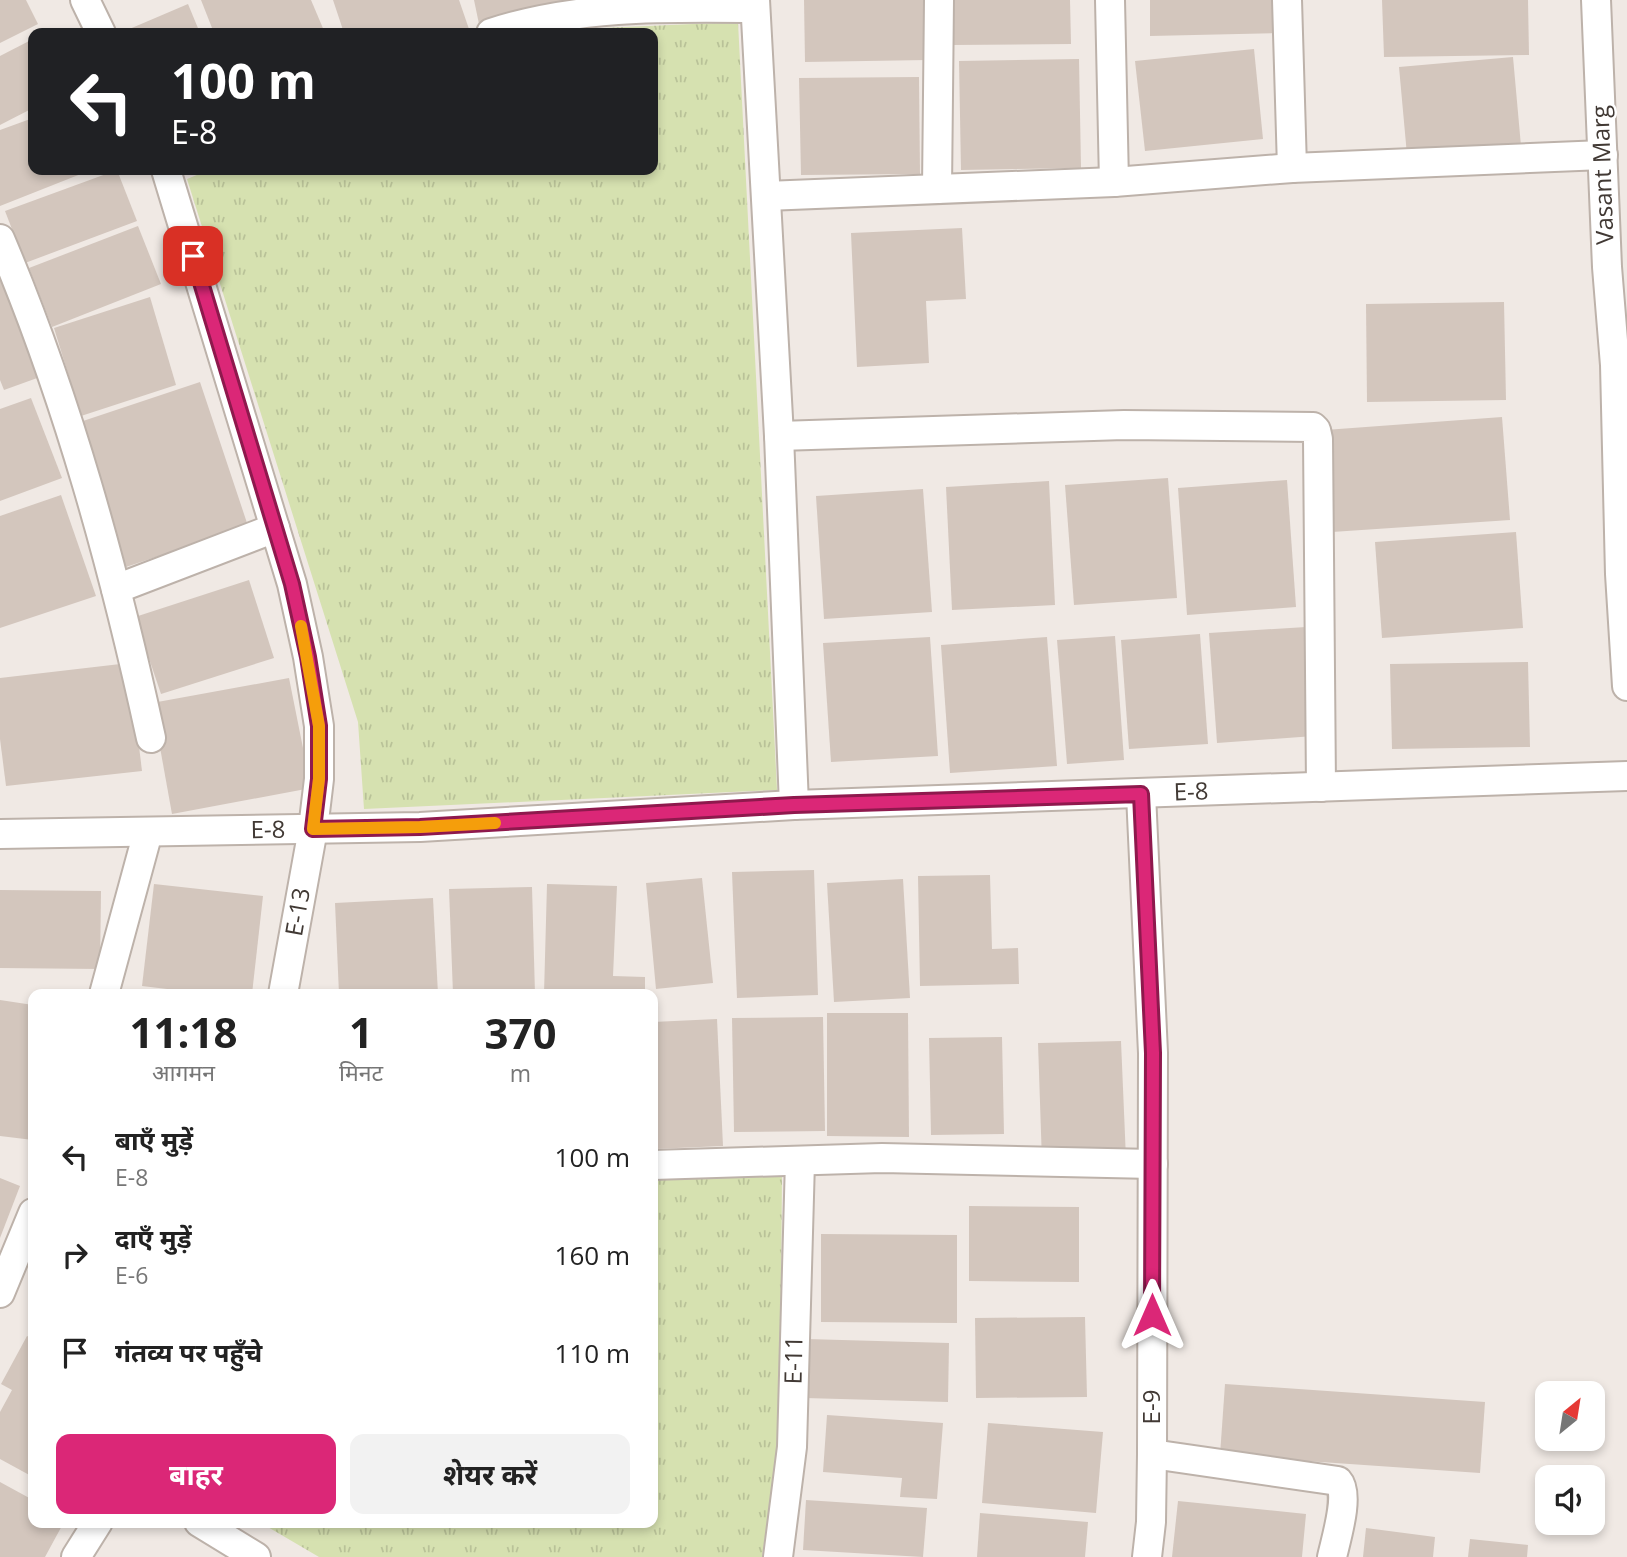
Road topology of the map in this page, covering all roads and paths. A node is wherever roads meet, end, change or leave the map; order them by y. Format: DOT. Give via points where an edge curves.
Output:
graph roads {
  1 [pos="939,0"];
  2 [pos="1110,0"];
  3 [pos="1287,0"];
  4 [pos="1596,0"];
  5 [pos="92,2"];
  6 [pos="755,4"];
  7 [pos="100,28"];
  8 [pos="512,28"];
  9 [pos="1604,155"];
  10 [pos="1292,168"];
  11 [pos="173,175"];
  12 [pos="1114,182"];
  13 [pos="937,189"];
  14 [pos="766,196"];
  15 [pos="0,239"];
  16 [pos="1621,365"];
  17 [pos="779,436"];
  18 [pos="275,528"];
  19 [pos="116,589"];
  20 [pos="1627,685"];
  21 [pos="151,738"];
  22 [pos="1627,776"];
  23 [pos="1321,787"];
  24 [pos="1141,794"];
  25 [pos="794,805"];
  26 [pos="313,829"];
  27 [pos="148,832"];
  28 [pos="0,834"];
  29 [pos="106,989"];
  30 [pos="284,989"];
  31 [pos="800,1161"];
  32 [pos="1153,1164"];
  33 [pos="658,1165"];
  34 [pos="28,1225"];
  35 [pos="0,1293"];
  36 [pos="1152,1454"];
  37 [pos="94,1528"];
  38 [pos="209,1528"];
  39 [pos="76,1557"];
  40 [pos="256,1557"];
  41 [pos="778,1557"];
  42 [pos="1147,1557"];
  43 [pos="1332,1557"];
  1 -- 13 [label="street"];
  2 -- 12 [label="street"];
  3 -- 10 [label="street"];
  4 -- 9 [label="street, Vasant Marg"];
  5 -- 7 [label="street"];
  6 -- 8 [label="street" via="569,14"];
  6 -- 14 [label="street"];
  9 -- 10 [label="street"];
  9 -- 16 [label="street, Vasant Marg" via="1607,267"];
  10 -- 12 [label="street"];
  11 -- 18 [label="street, E-13"];
  12 -- 13 [label="street"];
  13 -- 14 [label="street"];
  14 -- 17 [label="street"];
  15 -- 19 [label="street" via="48,364"];
  16 -- 20 [label="street, Vasant Marg" via="1620,574"];
  17 -- 23 [label="street" via="1124,425 1313,426 1318,439"];
  17 -- 25 [label="street"];
  18 -- 19 [label="street"];
  18 -- 26 [label="street, E-13" via="306,645 319,726"];
  19 -- 21 [label="street"];
  22 -- 23 [label="street, E-8"];
  23 -- 24 [label="street, E-8"];
  24 -- 25 [label="street, E-8"];
  24 -- 32 [label="street, E-9" via="1153,1053"];
  25 -- 26 [label="street, E-8"];
  26 -- 27 [label="street, E-8"];
  26 -- 30 [label="street, E-13"];
  27 -- 28 [label="street, E-8"];
  27 -- 29 [label="street"];
  31 -- 32 [label="street" via="882,1158"];
  31 -- 33 [label="street"];
  31 -- 41 [label="street, E-11" via="792,1447"];
  32 -- 36 [label="street, E-9"];
  34 -- 35 [label="street"];
  36 -- 42 [label="street, E-9"];
  36 -- 43 [label="street" via="1338,1481 1343,1499"];
  37 -- 39 [label="street"];
  38 -- 40 [label="street"];
}
